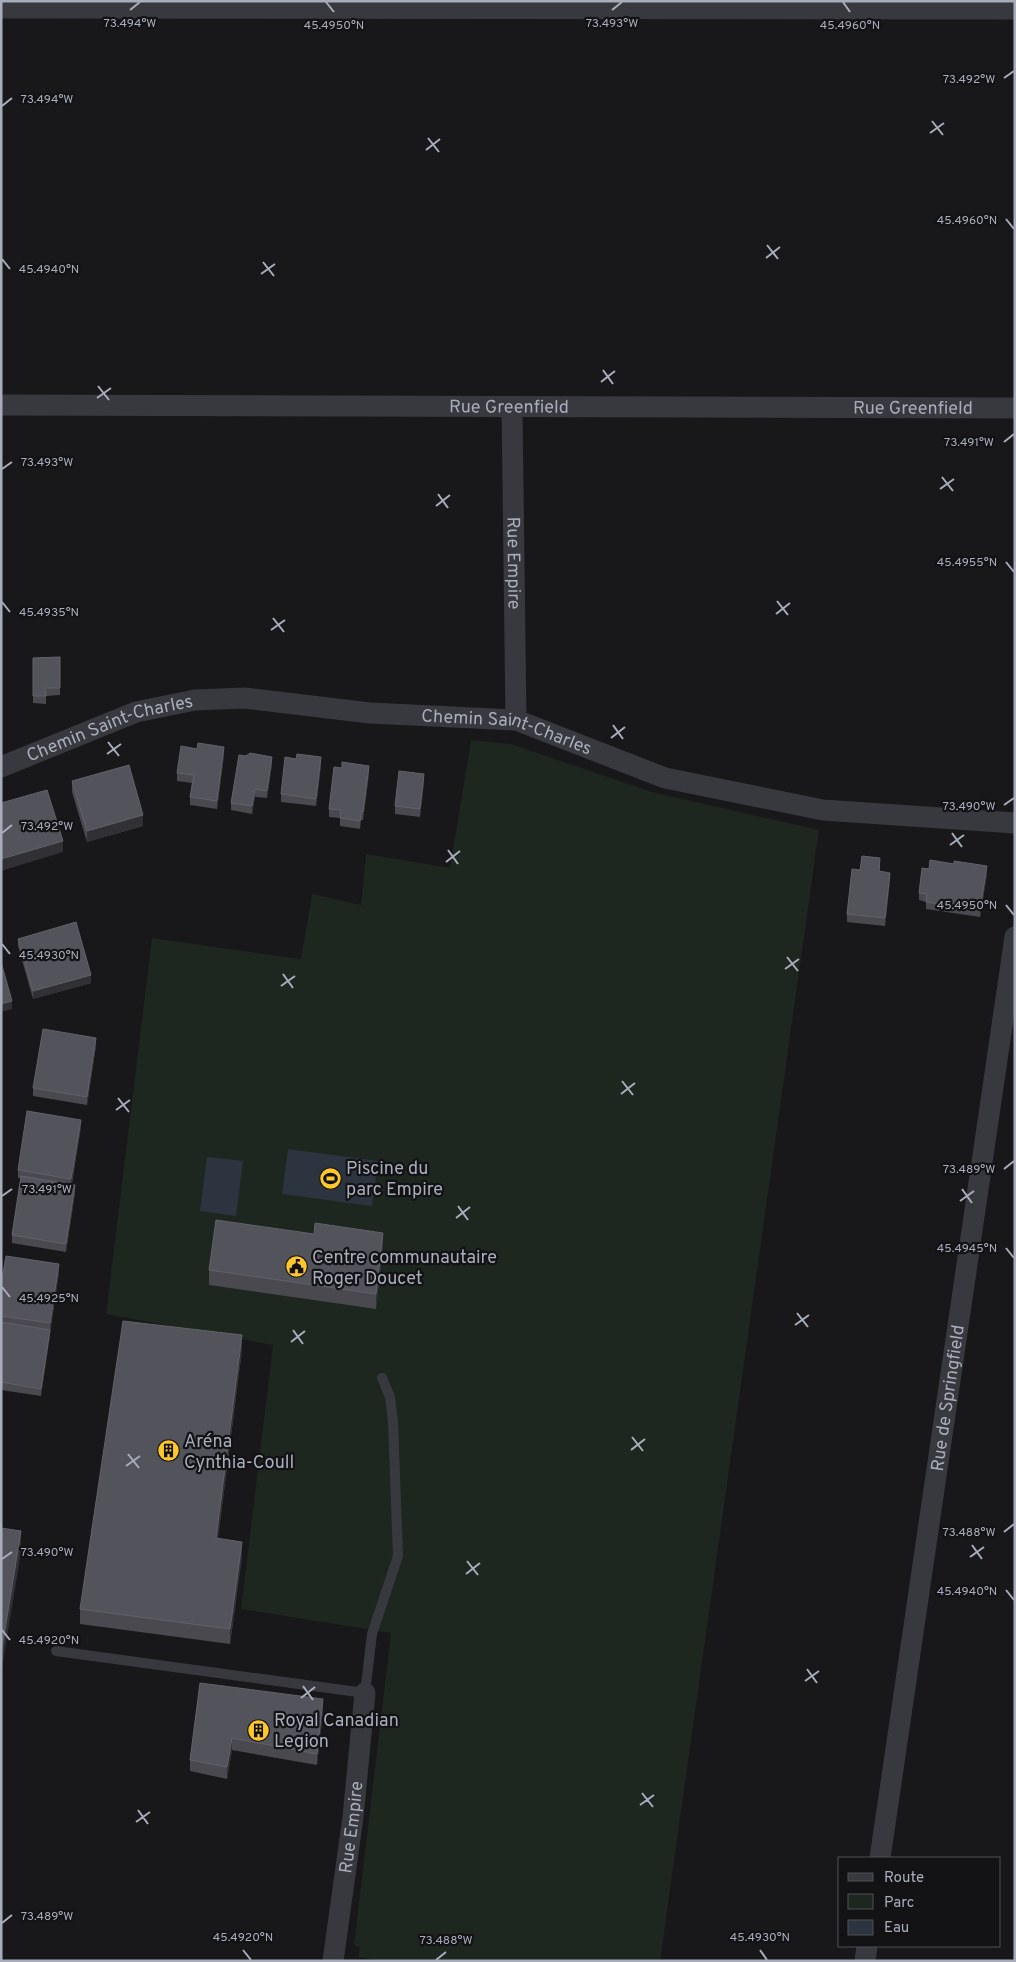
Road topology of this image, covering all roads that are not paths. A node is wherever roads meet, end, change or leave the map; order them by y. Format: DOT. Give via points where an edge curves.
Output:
graph roads {
  1 [pos="1,8"];
  2 [pos="1015,9"];
  3 [pos="1,406"];
  4 [pos="512,407"];
  5 [pos="1015,408"];
  6 [pos="516,720"];
  7 [pos="1,766"];
  8 [pos="1015,823"];
  9 [pos="1015,937"];
  10 [pos="382,1378"];
  11 [pos="56,1651"];
  12 [pos="365,1693"];
  13 [pos="880,1857"];
  14 [pos="867,1947"];
  15 [pos="333,1961"];
  16 [pos="865,1961"];
  1 -- 2 [label="street"];
  3 -- 4 [label="street, Rue Greenfield"];
  4 -- 5 [label="street, Rue Greenfield"];
  4 -- 6 [label="street, Rue Empire"];
  6 -- 7 [label="street, Chemin Saint-Charles" via="370,713 245,698 195,700 136,712"];
  6 -- 8 [label="street, Chemin Saint-Charles" via="666,778 693,784 823,810"];
  9 -- 13 [label="street, Rue de Springfield"];
  10 -- 12 [label="lane" via="390,1397 393,1422 398,1556 372,1634"];
  11 -- 12 [label="lane"];
  12 -- 15 [label="street, Rue Empire" via="353,1817"];
  14 -- 16 [label="street"];
}
